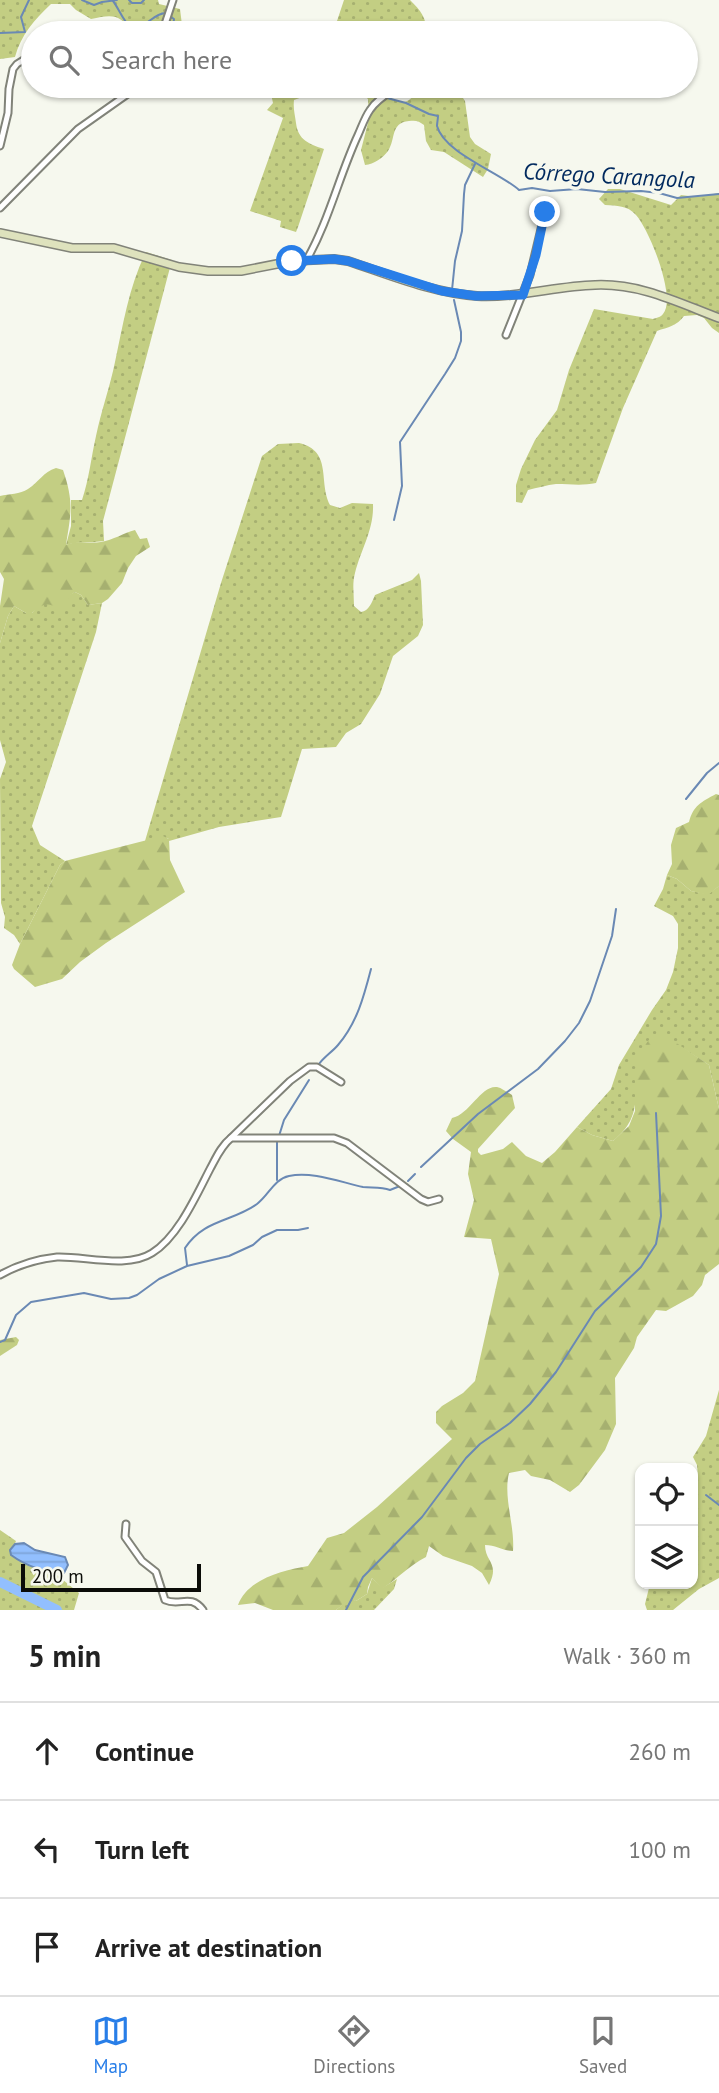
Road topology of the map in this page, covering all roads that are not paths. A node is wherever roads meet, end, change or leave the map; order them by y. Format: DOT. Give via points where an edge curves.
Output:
graph roads {
  1 [pos="173,0"];
  2 [pos="165,21"];
  3 [pos="21,62"];
  4 [pos="122,98"];
  5 [pos="382,98"];
  6 [pos="0,146"];
  7 [pos="0,208"];
  8 [pos="545,212"];
  9 [pos="0,233"];
  10 [pos="306,261"];
  11 [pos="523,295"];
  12 [pos="719,318"];
  13 [pos="506,335"];
  14 [pos="341,1082"];
  15 [pos="231,1138"];
  16 [pos="439,1199"];
  17 [pos="0,1275"];
  18 [pos="126,1524"];
  19 [pos="203,1610"];
  1 -- 2 [label="street"];
  3 -- 6 [label="street" via="13,69"];
  4 -- 7 [label="street" via="78,129"];
  5 -- 10 [label="street" via="370,109"];
  8 -- 11 [label="street"];
  9 -- 10 [label="street" via="65,247 114,248 208,271"];
  10 -- 11 [label="street" via="348,261 459,294"];
  11 -- 12 [label="street" via="598,285 630,288"];
  11 -- 13 [label="street"];
  14 -- 15 [label="street" via="309,1066"];
  15 -- 16 [label="street" via="334,1138 421,1199"];
  15 -- 17 [label="street" via="168,1239 146,1257 128,1261 55,1257"];
  18 -- 19 [label="street" via="125,1537 156,1572 165,1600 190,1601"];
}
